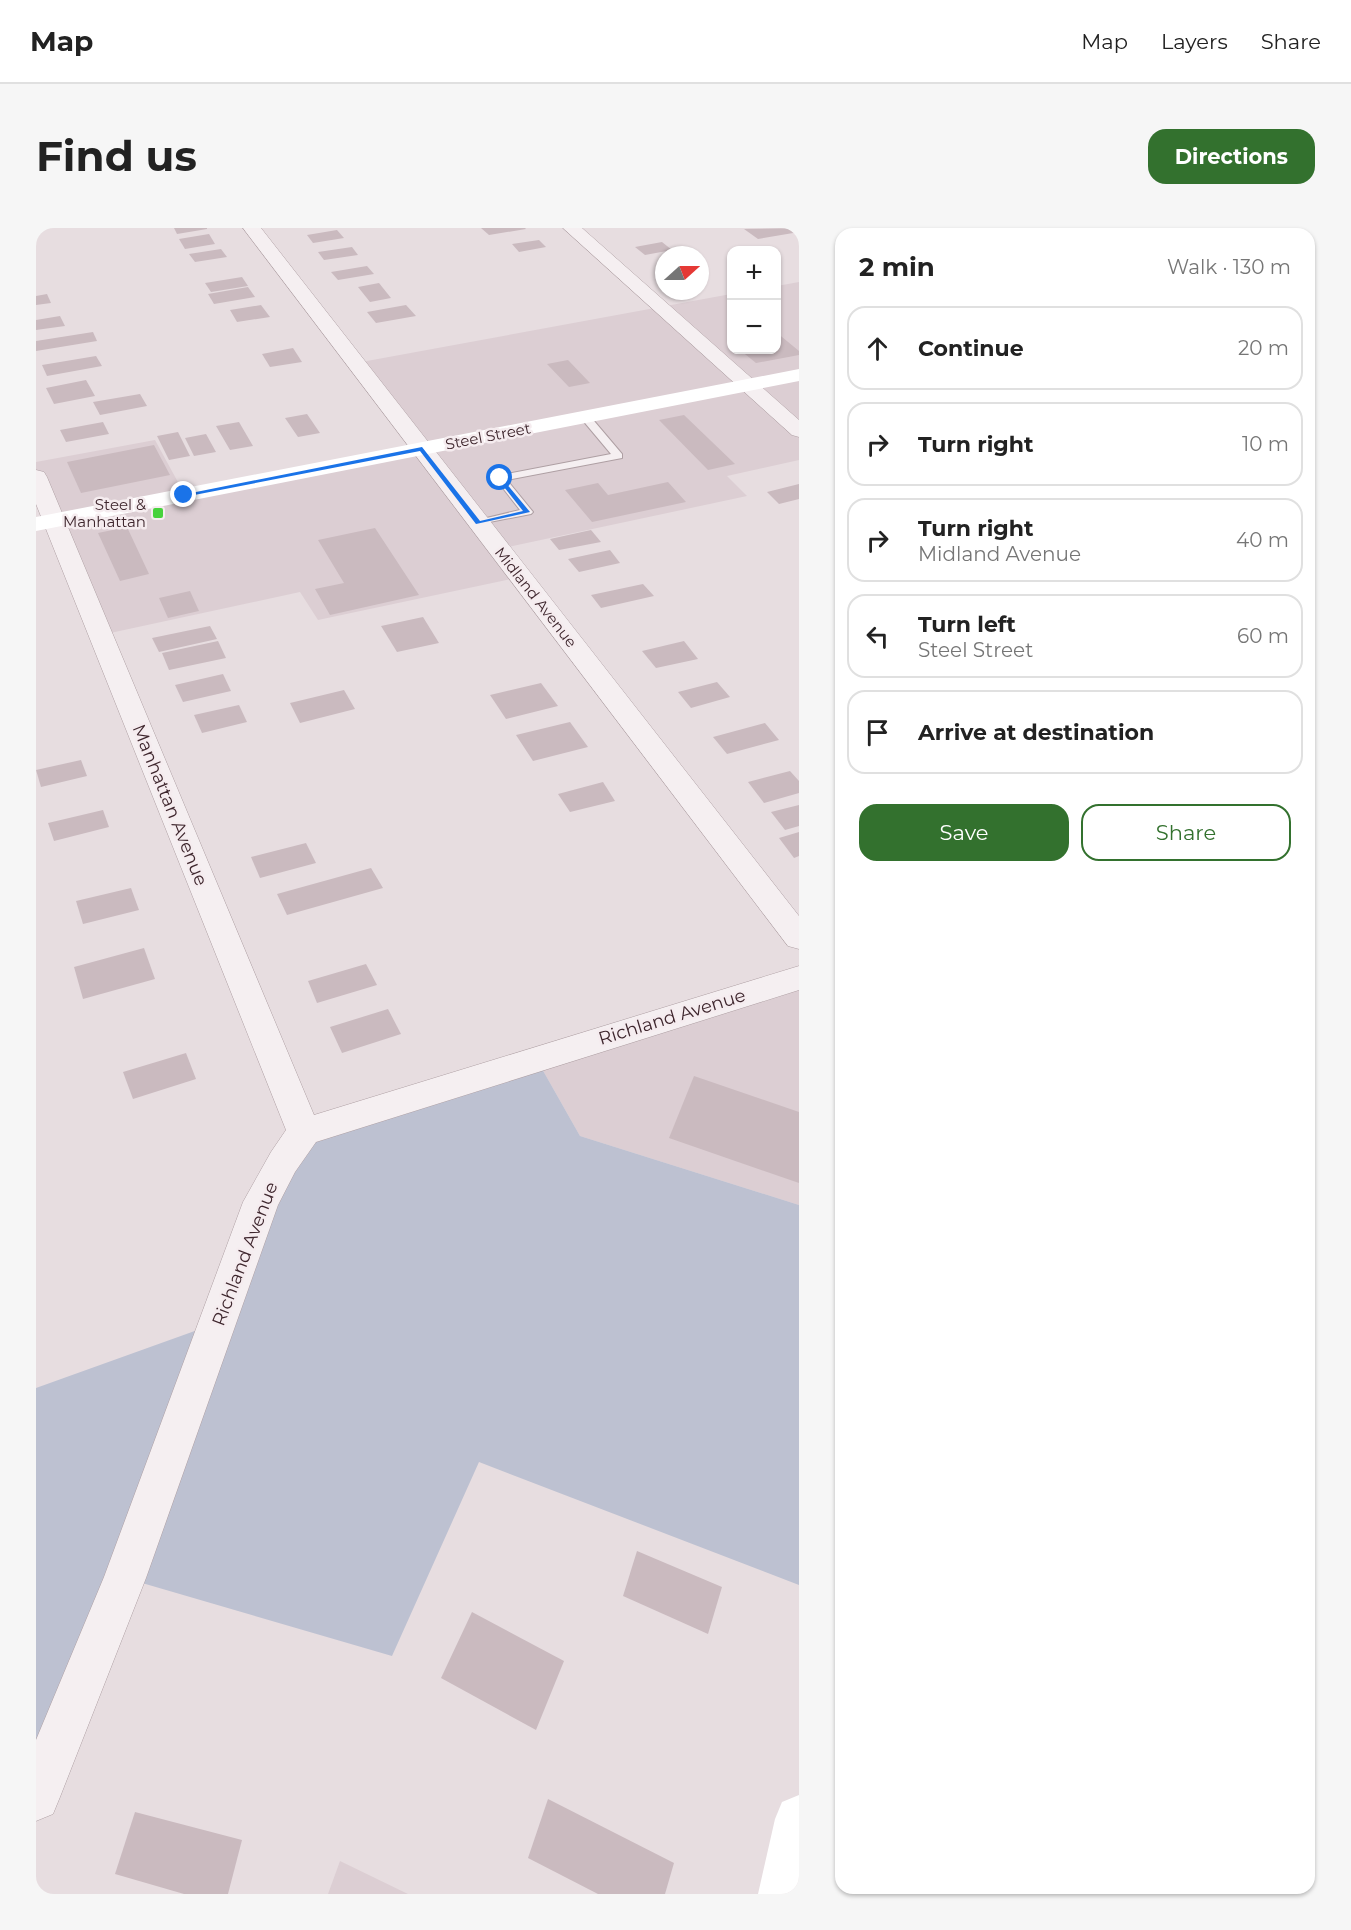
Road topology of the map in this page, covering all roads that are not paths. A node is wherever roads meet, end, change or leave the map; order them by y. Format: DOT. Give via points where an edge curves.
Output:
graph roads {
  1 [pos="252,228"];
  2 [pos="572,228"];
  3 [pos="799,375"];
  4 [pos="748,385"];
  5 [pos="585,417"];
  6 [pos="799,431"];
  7 [pos="422,449"];
  8 [pos="36,477"];
  9 [pos="45,522"];
  10 [pos="478,523"];
  11 [pos="799,938"];
  12 [pos="799,978"];
  13 [pos="304,1132"];
  14 [pos="36,1797"];
  15 [pos="799,1820"];
  16 [pos="782,1894"];
  1 -- 7 [label="street, Midland Avenue"];
  2 -- 4 [label="street"];
  3 -- 4 [label="street, Steel Street"];
  4 -- 5 [label="street, Steel Street"];
  4 -- 6 [label="street"];
  5 -- 7 [label="street, Steel Street"];
  5 -- 10 [label="lane" via="618,456 500,478 527,512"];
  7 -- 9 [label="street, Steel Street"];
  7 -- 10 [label="street, Midland Avenue"];
  8 -- 9 [label="street, Manhattan Avenue"];
  9 -- 13 [label="street, Manhattan Avenue"];
  10 -- 11 [label="street, Midland Avenue"];
  12 -- 13 [label="street, Richland Avenue"];
  13 -- 14 [label="street, Richland Avenue" via="261,1202 125,1578"];
  15 -- 16 [label="street"];
}
